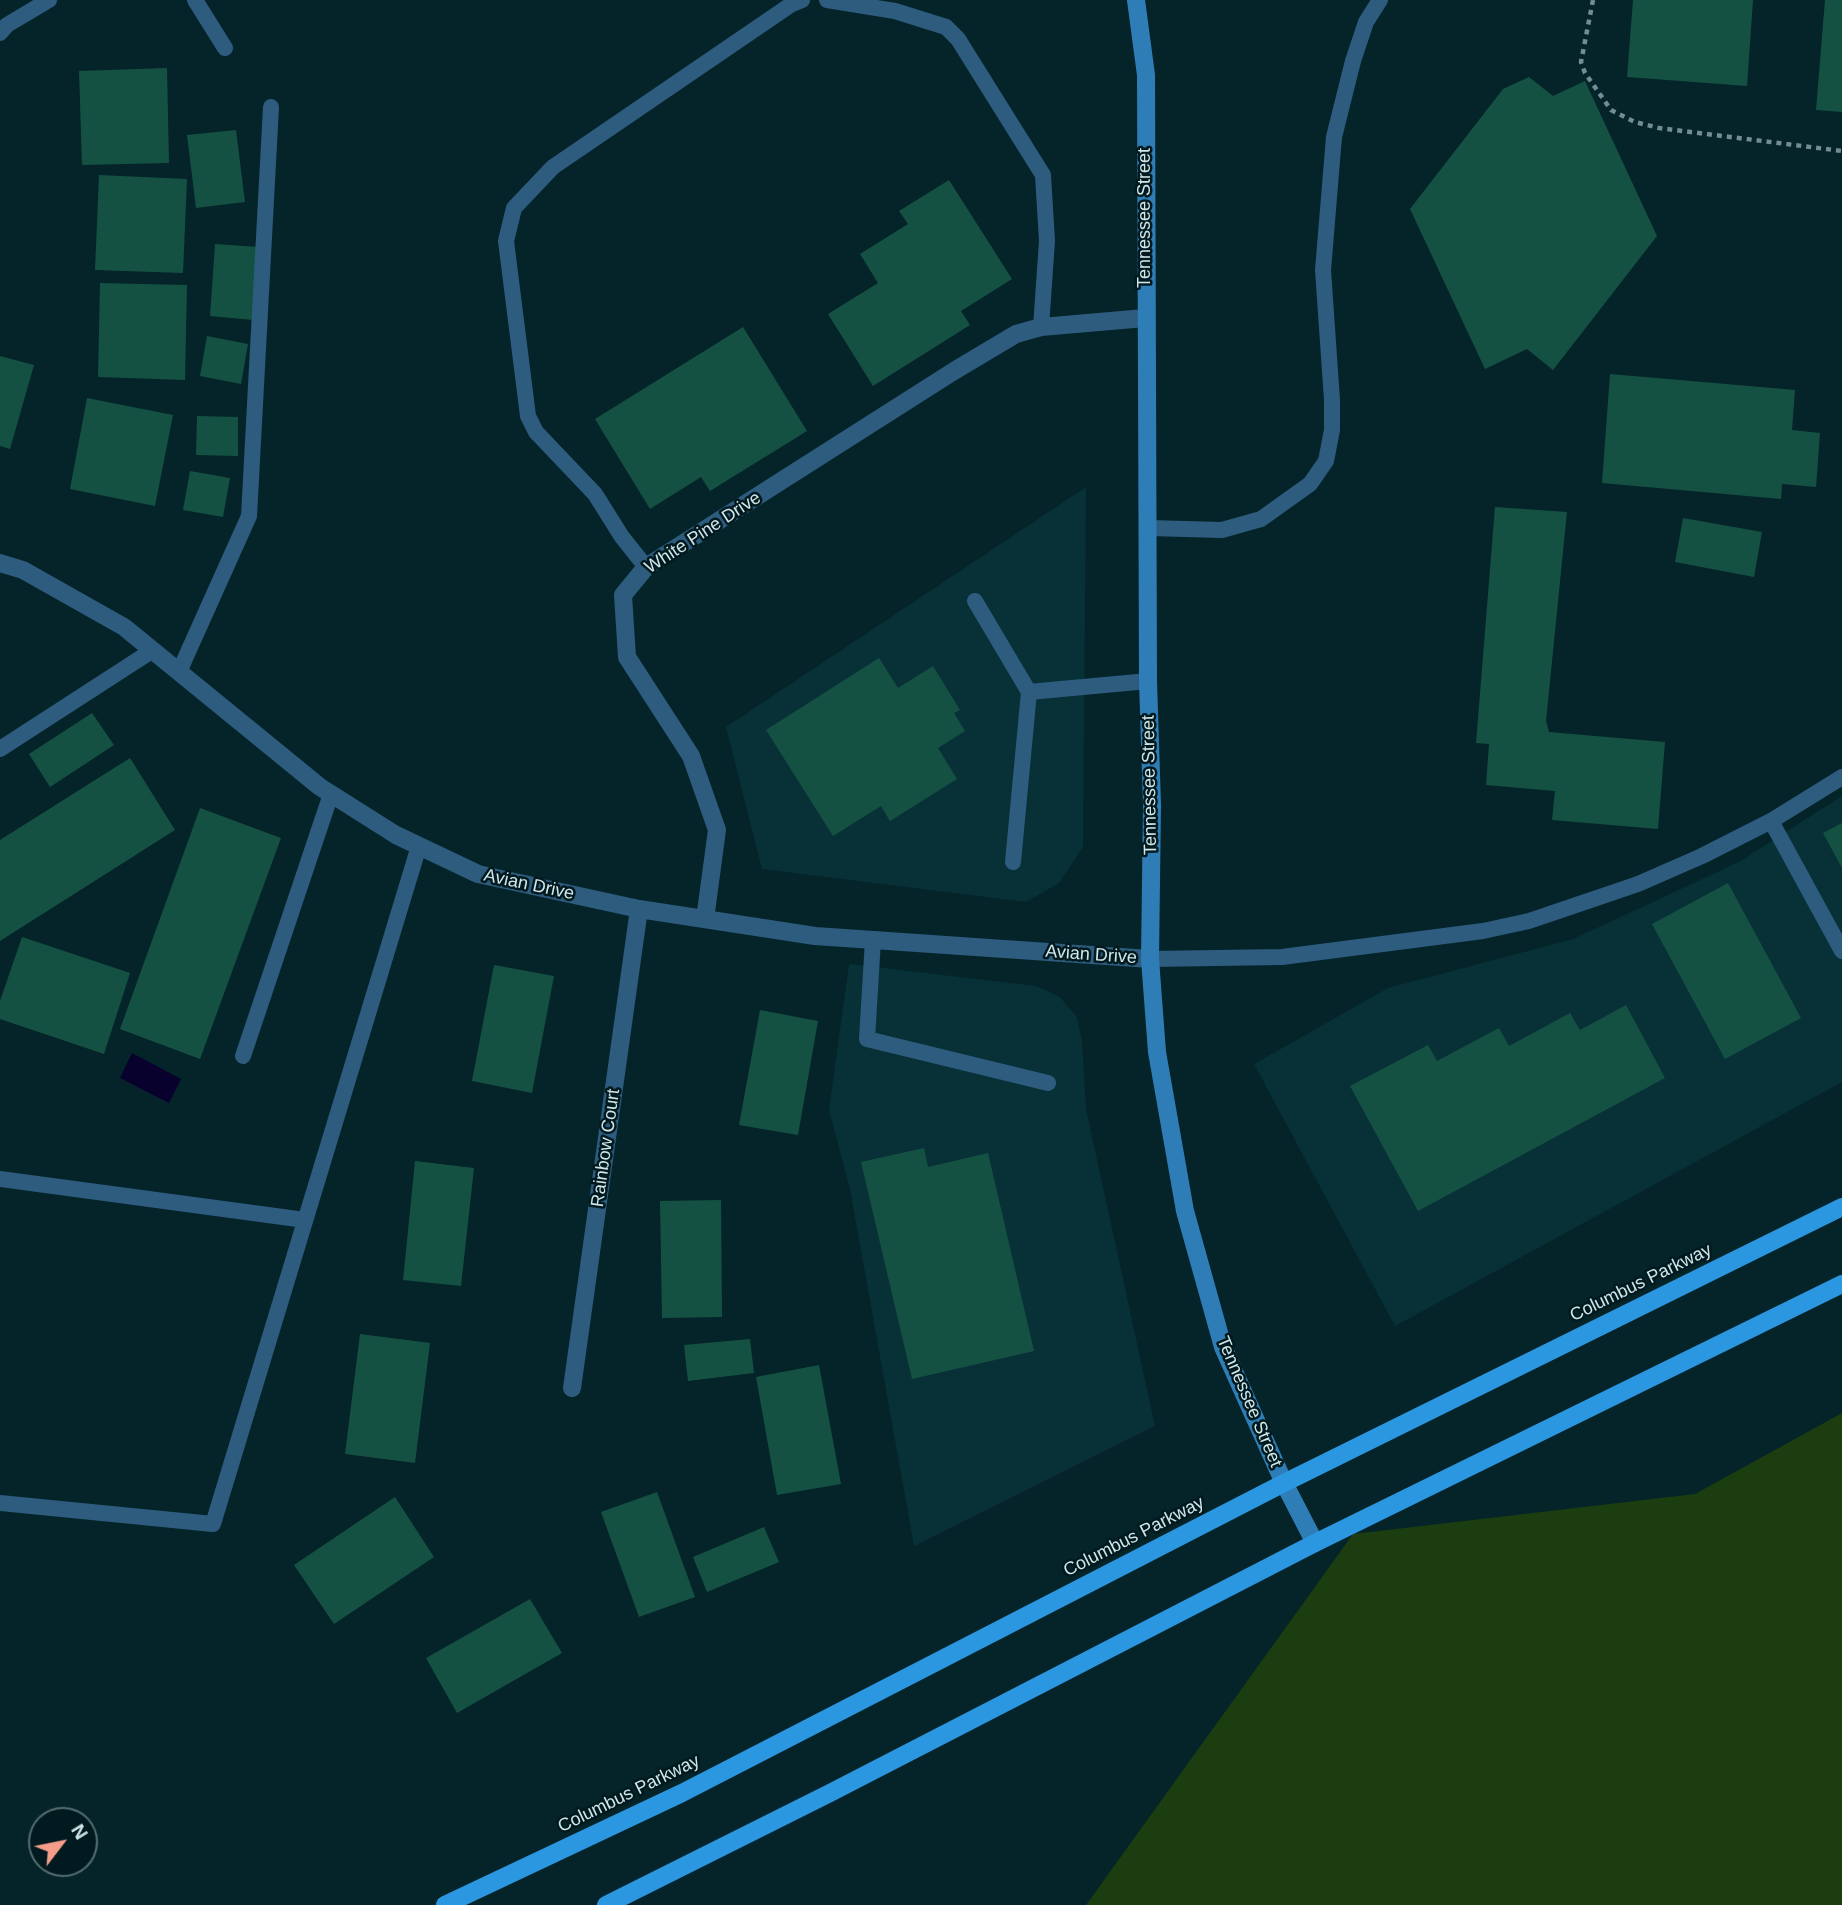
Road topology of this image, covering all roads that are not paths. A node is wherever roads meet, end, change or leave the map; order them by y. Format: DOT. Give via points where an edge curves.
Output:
graph roads {
  1 [pos="49,0"];
  2 [pos="195,0"];
  3 [pos="803,0"];
  4 [pos="827,0"];
  5 [pos="1136,0"];
  6 [pos="1380,0"];
  7 [pos="0,33"];
  8 [pos="225,48"];
  9 [pos="271,107"];
  10 [pos="1145,318"];
  11 [pos="1041,327"];
  12 [pos="1149,528"];
  13 [pos="0,563"];
  14 [pos="646,567"];
  15 [pos="975,601"];
  16 [pos="152,650"];
  17 [pos="179,671"];
  18 [pos="1148,681"];
  19 [pos="1029,692"];
  20 [pos="0,749"];
  21 [pos="1842,777"];
  22 [pos="331,794"];
  23 [pos="1771,821"];
  24 [pos="419,846"];
  25 [pos="1013,862"];
  26 [pos="639,909"];
  27 [pos="705,919"];
  28 [pos="873,940"];
  29 [pos="1842,951"];
  30 [pos="1150,959"];
  31 [pos="243,1056"];
  32 [pos="1048,1083"];
  33 [pos="0,1180"];
  34 [pos="1842,1207"];
  35 [pos="305,1220"];
  36 [pos="1842,1284"];
  37 [pos="572,1388"];
  38 [pos="1284,1483"];
  39 [pos="0,1503"];
  40 [pos="1315,1543"];
  41 [pos="445,1905"];
  42 [pos="607,1905"];
  1 -- 7 [label="lane"];
  2 -- 8 [label="lane"];
  3 -- 14 [label="lane" via="552,167 514,208 506,241 528,416 536,432 595,494"];
  4 -- 11 [label="lane" via="895,11 946,27 958,39 1043,175 1047,241"];
  5 -- 10 [label="main road, Tennessee Street" via="1146,75"];
  6 -- 12 [label="lane" via="1366,22 1353,61 1333,149 1323,270 1332,400 1326,461 1310,484 1261,519 1222,530"];
  9 -- 17 [label="lane" via="249,516"];
  10 -- 11 [label="street, White Pine Drive"];
  10 -- 12 [label="main road, Tennessee Street"];
  11 -- 14 [label="street, White Pine Drive" via="1016,334 954,371"];
  12 -- 18 [label="main road, Tennessee Street"];
  13 -- 16 [label="street, Avian Drive" via="23,570 124,627"];
  14 -- 27 [label="street, White Pine Drive" via="623,594 627,657 691,756 717,830"];
  15 -- 19 [label="lane"];
  16 -- 17 [label="street, Avian Drive"];
  16 -- 20 [label="lane"];
  17 -- 22 [label="street, Avian Drive"];
  18 -- 19 [label="lane"];
  18 -- 30 [label="main road, Tennessee Street"];
  19 -- 25 [label="lane"];
  21 -- 23 [label="lane"];
  22 -- 24 [label="street, Avian Drive"];
  22 -- 31 [label="lane"];
  23 -- 29 [label="lane"];
  23 -- 30 [label="lane" via="1638,884 1495,929 1282,957"];
  24 -- 26 [label="street, Avian Drive" via="478,874"];
  24 -- 35 [label="lane"];
  26 -- 27 [label="street, Avian Drive"];
  26 -- 37 [label="street, Rainbow Court"];
  27 -- 28 [label="street, Avian Drive"];
  28 -- 30 [label="street, Avian Drive"];
  28 -- 32 [label="lane" via="867,1039"];
  30 -- 38 [label="main road, Tennessee Street" via="1157,1052 1185,1211 1223,1347"];
  33 -- 35 [label="lane"];
  34 -- 38 [label="main road, Columbus Parkway"];
  35 -- 39 [label="lane" via="213,1524"];
  36 -- 40 [label="main road"];
  38 -- 40 [label="main road, Tennessee Street"];
  38 -- 41 [label="main road, Columbus Parkway" via="682,1793"];
  40 -- 42 [label="main road"];
}
